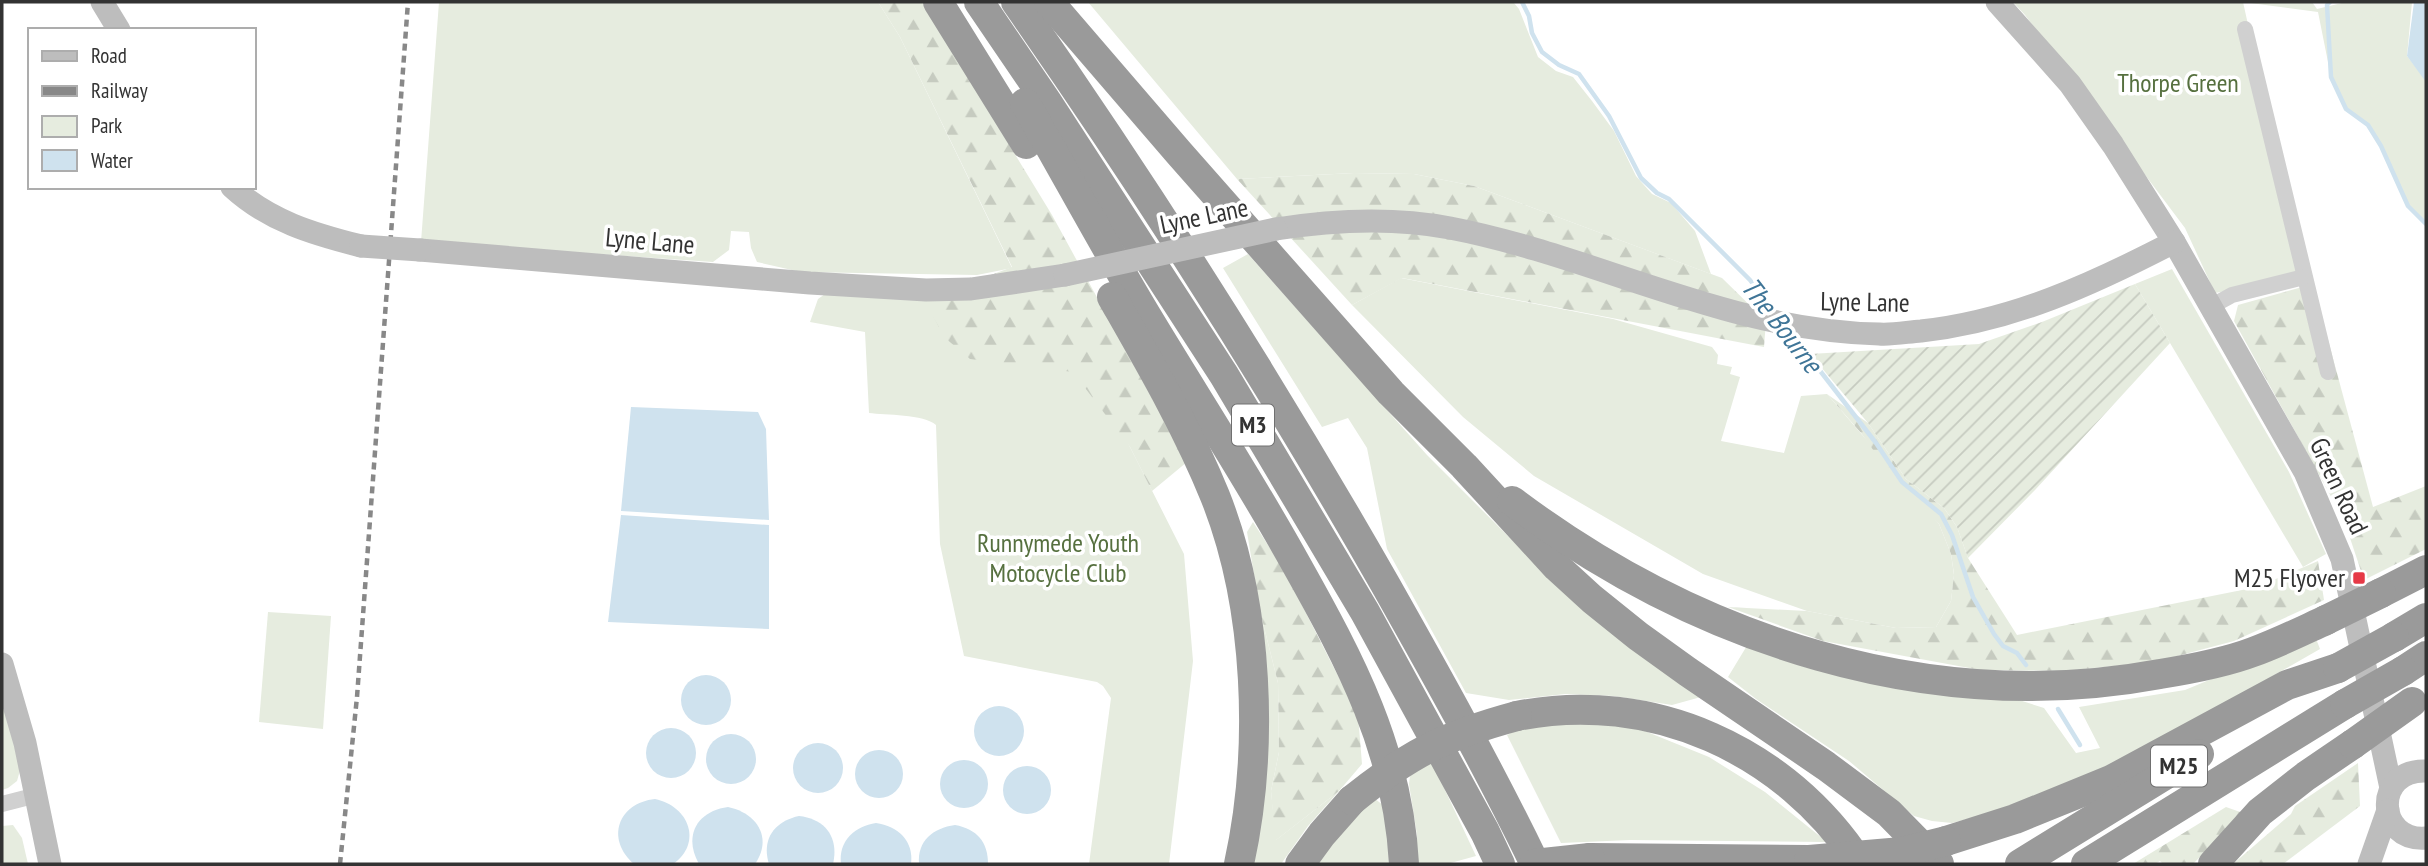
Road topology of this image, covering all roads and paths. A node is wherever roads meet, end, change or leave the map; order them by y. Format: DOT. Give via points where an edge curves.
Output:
graph roads {
  1 [pos="102,2"];
  2 [pos="938,2"];
  3 [pos="965,2"];
  4 [pos="979,2"];
  5 [pos="1016,2"];
  6 [pos="1049,2"];
  7 [pos="1997,2"];
  8 [pos="118,28"];
  9 [pos="2245,29"];
  10 [pos="235,189"];
  11 [pos="2174,242"];
  12 [pos="2304,277"];
  13 [pos="2210,307"];
  14 [pos="2328,372"];
  15 [pos="1464,466"];
  16 [pos="2426,570"];
  17 [pos="2426,618"];
  18 [pos="2414,663"];
  19 [pos="2,664"];
  20 [pos="2338,668"];
  21 [pos="2419,698"];
  22 [pos="2383,747"];
  23 [pos="2422,771"];
  24 [pos="37,795"];
  25 [pos="2389,799"];
  26 [pos="2,804"];
  27 [pos="2419,837"];
  28 [pos="1943,853"];
  29 [pos="2370,863"];
  30 [pos="50,864"];
  31 [pos="1239,864"];
  32 [pos="1300,864"];
  33 [pos="1404,864"];
  34 [pos="1500,864"];
  35 [pos="1534,864"];
  36 [pos="1860,864"];
  37 [pos="2020,864"];
  38 [pos="2086,864"];
  39 [pos="2213,864"];
  1 -- 8 [label="street"];
  2 -- 31 [label="highway" via="1037,160 1170,398 1216,498 1238,572 1254,705 1253,774"];
  3 -- 33 [label="highway" via="1330,625 1374,718 1395,788"];
  4 -- 34 [label="highway, M3" via="1224,375 1365,612"];
  5 -- 35 [label="highway, M3" via="1167,223 1303,441 1427,658"];
  6 -- 15 [label="highway" via="1391,393"];
  7 -- 11 [label="street, Green Road" via="2070,84"];
  9 -- 12 [label="street"];
  10 -- 11 [label="street, Lyne Lane, bridge" via="282,222 361,246 926,290 971,289 1065,275 1305,225 1353,222 1448,228 1528,248 1721,310 1798,328 1881,335 1966,325 2054,299"];
  11 -- 13 [label="street, Green Road"];
  12 -- 13 [label="street" via="2232,295"];
  12 -- 14 [label="street"];
  13 -- 22 [label="street, Green Road" via="2305,472 2328,522 2342,559"];
  15 -- 16 [label="highway, bridge" via="1516,505 1646,586 1826,660 1963,684 2079,686 2193,668 2252,653"];
  15 -- 28 [label="highway" via="1592,599"];
  17 -- 20 [label="highway, M25, bridge"];
  18 -- 38 [label="highway, M25, bridge"];
  19 -- 24 [label="street"];
  20 -- 28 [label="highway" via="2287,685 2111,780"];
  20 -- 37 [label="highway, M25"];
  21 -- 39 [label="highway, bridge" via="2260,812"];
  22 -- 23 [label="street"];
  22 -- 25 [label="street, Green Road"];
  23 -- 25 [label="street" via="2400,778"];
  24 -- 26 [label="street"];
  24 -- 30 [label="street"];
  25 -- 27 [label="street" via="2394,826"];
  25 -- 29 [label="street"];
  27 -- 29 [label="street" via="2400,842"];
  28 -- 35 [label="highway, bridge" via="1809,860 1590,858"];
  32 -- 36 [label="highway, bridge" via="1352,800 1426,748 1517,716 1592,709 1675,723 1747,754 1802,796 1843,838"];
}
